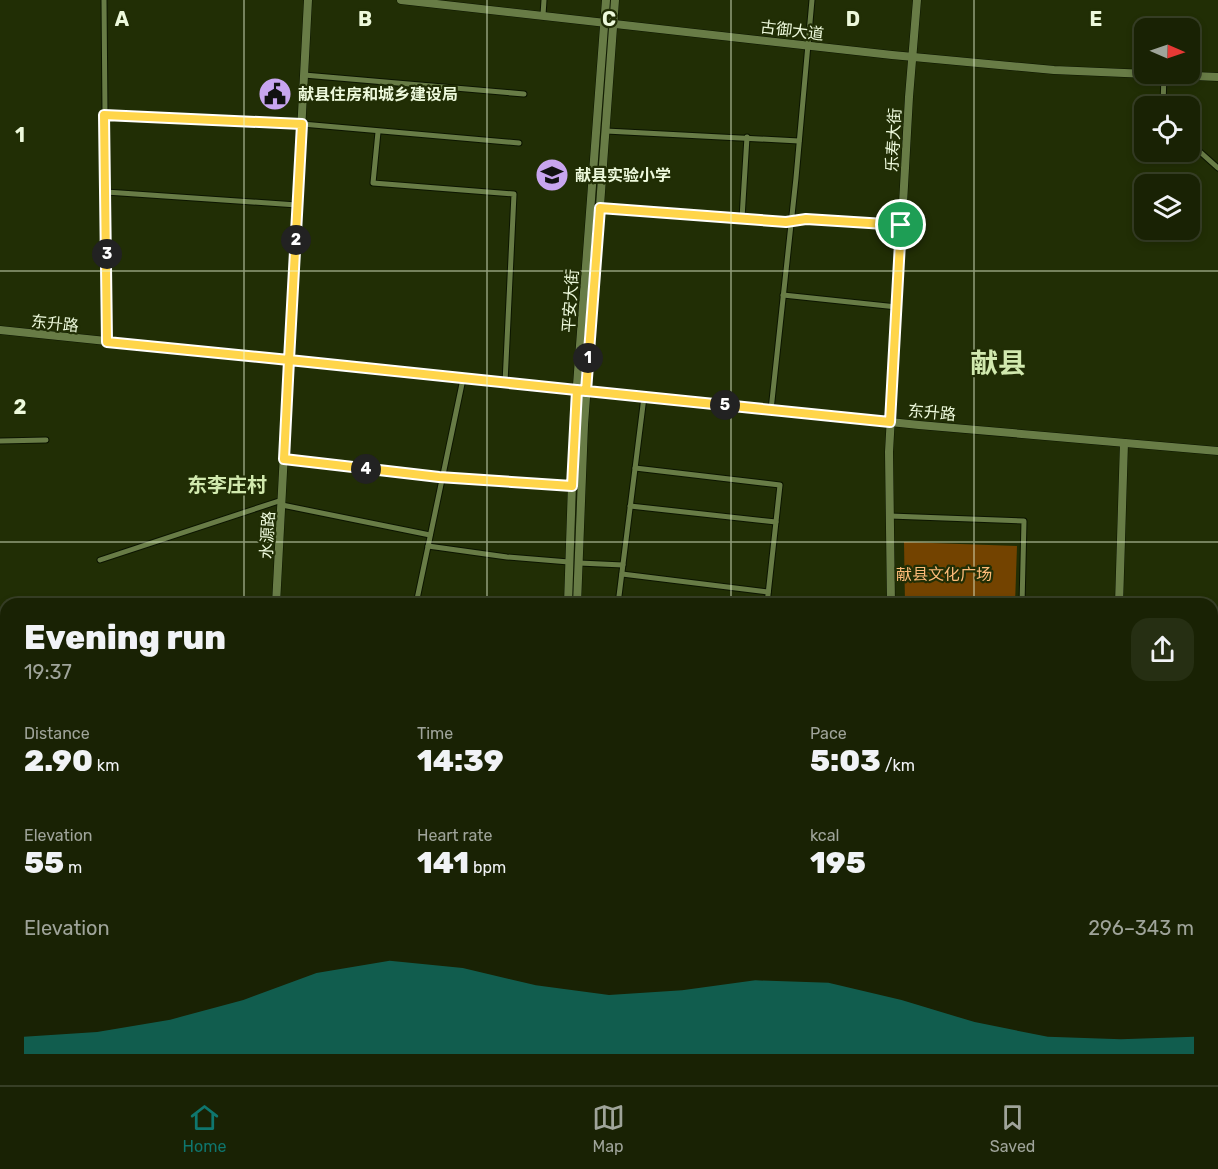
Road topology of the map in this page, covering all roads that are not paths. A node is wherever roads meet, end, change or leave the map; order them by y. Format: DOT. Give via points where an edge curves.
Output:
graph roads {
  1 [pos="104,0"];
  2 [pos="308,0"];
  3 [pos="401,0"];
  4 [pos="544,0"];
  5 [pos="606,0"];
  6 [pos="615,0"];
  7 [pos="812,0"];
  8 [pos="916,0"];
  9 [pos="543,15"];
  10 [pos="604,22"];
  11 [pos="614,23"];
  12 [pos="807,45"];
  13 [pos="912,57"];
  14 [pos="1134,73"];
  15 [pos="304,75"];
  16 [pos="1200,76"];
  17 [pos="1218,77"];
  18 [pos="524,94"];
  19 [pos="104,115"];
  20 [pos="302,124"];
  21 [pos="606,131"];
  22 [pos="378,132"];
  23 [pos="747,137"];
  24 [pos="799,141"];
  25 [pos="519,143"];
  26 [pos="1200,153"];
  27 [pos="1218,168"];
  28 [pos="106,192"];
  29 [pos="297,205"];
  30 [pos="600,208"];
  31 [pos="742,218"];
  32 [pos="791,221"];
  33 [pos="901,225"];
  34 [pos="783,295"];
  35 [pos="897,307"];
  36 [pos="0,330"];
  37 [pos="107,342"];
  38 [pos="289,360"];
  39 [pos="463,378"];
  40 [pos="505,383"];
  41 [pos="577,390"];
  42 [pos="586,391"];
  43 [pos="644,397"];
  44 [pos="771,410"];
  45 [pos="890,422"];
  46 [pos="46,440"];
  47 [pos="0,441"];
  48 [pos="1125,443"];
  49 [pos="1218,451"];
  50 [pos="284,459"];
  51 [pos="635,468"];
  52 [pos="442,478"];
  53 [pos="572,486"];
  54 [pos="282,502"];
  55 [pos="630,506"];
  56 [pos="890,516"];
  57 [pos="776,522"];
  58 [pos="430,535"];
  59 [pos="428,546"];
  60 [pos="100,560"];
  61 [pos="569,562"];
  62 [pos="579,562"];
  63 [pos="623,565"];
  64 [pos="622,574"];
  65 [pos="768,591"];
  66 [pos="276,598"];
  67 [pos="417,598"];
  68 [pos="568,598"];
  69 [pos="577,598"];
  70 [pos="619,598"];
  71 [pos="767,598"];
  72 [pos="891,598"];
  73 [pos="1022,598"];
  74 [pos="1119,598"];
  1 -- 19 [label="street"];
  2 -- 15 [label="main road, 水源路"];
  3 -- 9 [label="main road, 古御大道"];
  4 -- 9 [label="street"];
  5 -- 10 [label="main road, 平安大街"];
  6 -- 11 [label="main road, 平安大街"];
  7 -- 12 [label="street"];
  8 -- 13 [label="main road, 乐寿大街"];
  9 -- 10 [label="main road, 古御大道"];
  10 -- 11 [label="main road, 古御大道"];
  10 -- 41 [label="main road, 平安大街"];
  11 -- 12 [label="main road, 古御大道"];
  11 -- 21 [label="main road, 平安大街"];
  12 -- 13 [label="main road, 古御大道"];
  12 -- 24 [label="street"];
  13 -- 14 [label="main road, 古御大道"];
  13 -- 33 [label="main road, 乐寿大街"];
  15 -- 18 [label="street"];
  15 -- 20 [label="main road, 水源路"];
  16 -- 17 [label="main road, 古御大道"];
  19 -- 20 [label="street"];
  19 -- 28 [label="street"];
  20 -- 22 [label="street"];
  20 -- 29 [label="main road, 水源路"];
  21 -- 23 [label="street"];
  21 -- 30 [label="main road, 平安大街"];
  22 -- 25 [label="street"];
  22 -- 40 [label="street" via="373,183 514,194"];
  23 -- 24 [label="street"];
  23 -- 31 [label="street"];
  24 -- 32 [label="street"];
  26 -- 27 [label="street"];
  28 -- 29 [label="street"];
  28 -- 37 [label="street"];
  29 -- 38 [label="main road, 水源路"];
  30 -- 31 [label="street"];
  30 -- 42 [label="main road, 平安大街"];
  31 -- 32 [label="street"];
  32 -- 33 [label="street"];
  32 -- 34 [label="street"];
  33 -- 35 [label="main road, 乐寿大街"];
  34 -- 35 [label="street"];
  34 -- 44 [label="street"];
  35 -- 45 [label="main road, 乐寿大街"];
  36 -- 37 [label="main road, 东升路"];
  37 -- 38 [label="main road, 东升路"];
  38 -- 39 [label="main road, 东升路"];
  38 -- 50 [label="main road, 水源路"];
  39 -- 40 [label="main road, 东升路"];
  39 -- 52 [label="street"];
  40 -- 41 [label="main road, 东升路"];
  41 -- 42 [label="main road, 东升路"];
  41 -- 53 [label="main road, 平安大街"];
  42 -- 43 [label="main road, 东升路"];
  42 -- 62 [label="main road, 平安大街"];
  43 -- 44 [label="main road, 东升路"];
  43 -- 51 [label="street"];
  44 -- 45 [label="main road, 东升路"];
  45 -- 48 [label="main road, 东升路"];
  45 -- 56 [label="main road, 乐寿大街"];
  46 -- 47 [label="street"];
  48 -- 49 [label="main road, 东升路"];
  48 -- 74 [label="main road"];
  50 -- 52 [label="street"];
  50 -- 54 [label="main road, 水源路"];
  51 -- 55 [label="street"];
  51 -- 57 [label="street" via="780,485"];
  52 -- 53 [label="street"];
  52 -- 58 [label="street"];
  53 -- 61 [label="main road, 平安大街"];
  54 -- 58 [label="street"];
  54 -- 60 [label="street"];
  54 -- 66 [label="main road, 水源路"];
  55 -- 57 [label="street"];
  55 -- 63 [label="street"];
  56 -- 72 [label="main road, 乐寿大街"];
  56 -- 73 [label="street" via="1024,521"];
  57 -- 65 [label="street"];
  58 -- 59 [label="street"];
  59 -- 61 [label="street"];
  59 -- 67 [label="street"];
  61 -- 68 [label="main road, 平安大街"];
  62 -- 63 [label="street"];
  62 -- 69 [label="main road, 平安大街"];
  63 -- 64 [label="street"];
  64 -- 65 [label="street"];
  64 -- 70 [label="street"];
  65 -- 71 [label="street"];
}
